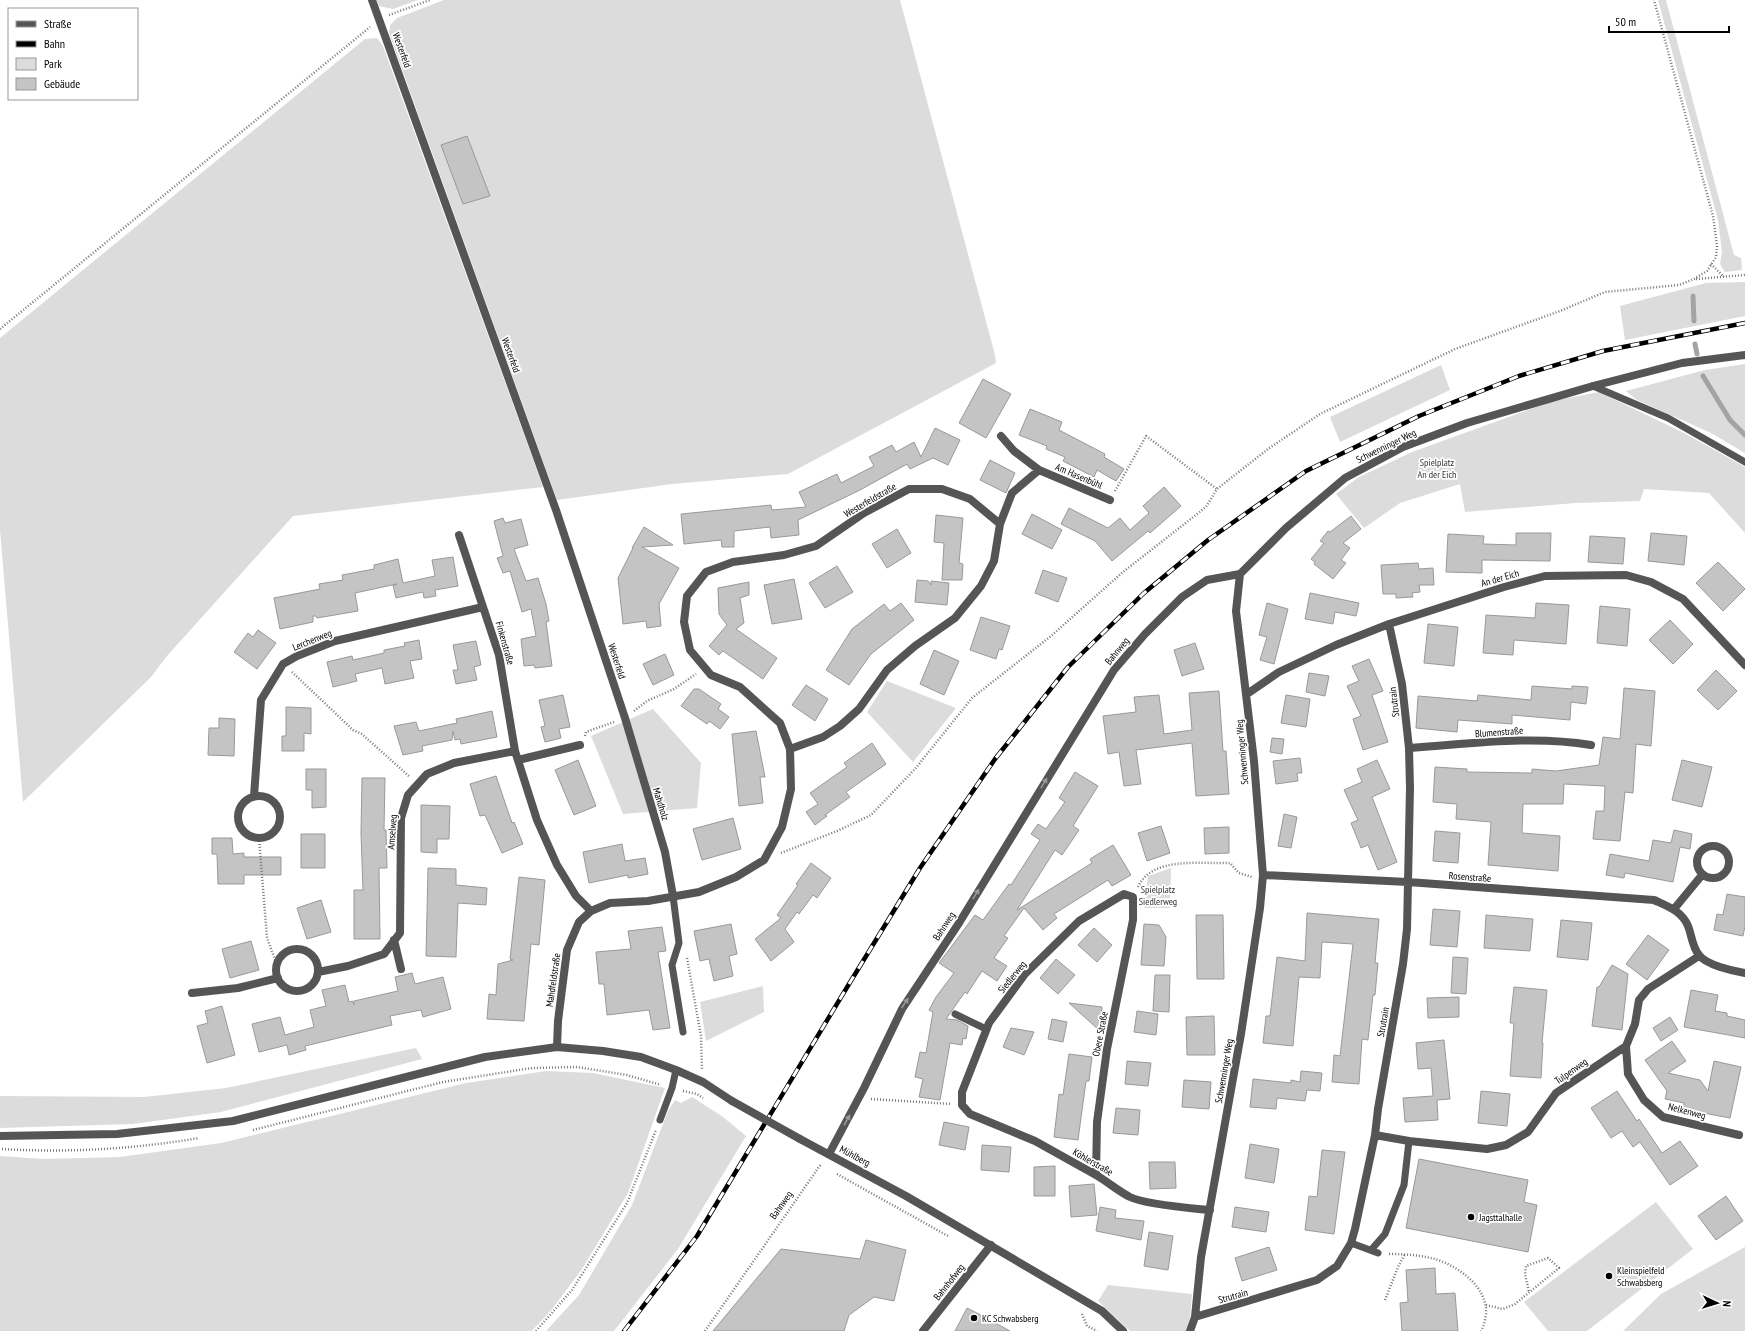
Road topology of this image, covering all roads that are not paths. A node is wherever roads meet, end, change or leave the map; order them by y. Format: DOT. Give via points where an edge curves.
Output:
graph roads {
  1 [pos="372,0"];
  2 [pos="1745,355"];
  3 [pos="1593,386"];
  4 [pos="1001,436"];
  5 [pos="1745,462"];
  6 [pos="1039,470"];
  7 [pos="1110,500"];
  8 [pos="1000,524"];
  9 [pos="459,535"];
  10 [pos="1240,574"];
  11 [pos="484,607"];
  12 [pos="1389,624"];
  13 [pos="1745,665"];
  14 [pos="1247,694"];
  15 [pos="625,718"];
  16 [pos="580,745"];
  17 [pos="1591,745"];
  18 [pos="790,748"];
  19 [pos="1409,748"];
  20 [pos="515,751"];
  21 [pos="518,760"];
  22 [pos="254,796"];
  23 [pos="764,860"];
  24 [pos="1263,875"];
  25 [pos="1702,875"];
  26 [pos="1408,882"];
  27 [pos="673,896"];
  28 [pos="1133,898"];
  29 [pos="1674,909"];
  30 [pos="591,911"];
  31 [pos="394,940"];
  32 [pos="1699,956"];
  33 [pos="401,969"];
  34 [pos="318,972"];
  35 [pos="1745,973"];
  36 [pos="278,978"];
  37 [pos="192,993"];
  38 [pos="955,1014"];
  39 [pos="986,1029"];
  40 [pos="683,1032"];
  41 [pos="1626,1046"];
  42 [pos="557,1047"];
  43 [pos="676,1070"];
  44 [pos="970,1114"];
  45 [pos="660,1120"];
  46 [pos="1375,1135"];
  47 [pos="1739,1135"];
  48 [pos="0,1136"];
  49 [pos="1409,1141"];
  50 [pos="829,1154"];
  51 [pos="1096,1175"];
  52 [pos="1210,1210"];
  53 [pos="1351,1243"];
  54 [pos="991,1245"];
  55 [pos="1371,1250"];
  56 [pos="1378,1254"];
  57 [pos="1195,1317"];
  58 [pos="923,1331"];
  59 [pos="1123,1331"];
  60 [pos="1190,1331"];
  1 -- 15 [label="street, Westerfeld" via="556,510"];
  2 -- 3 [label="street, Schwenninger Weg" via="1682,364"];
  3 -- 5 [label="lane" via="1668,418"];
  3 -- 10 [label="street, Schwenninger Weg" via="1467,422 1380,458 1345,478 1286,528"];
  4 -- 6 [label="street, Am Hasenbühl"];
  6 -- 7 [label="street, Am Hasenbühl"];
  6 -- 8 [label="street, Am Hasenbühl" via="1012,493"];
  8 -- 18 [label="street" via="994,561 980,586 955,618 915,646 887,670 859,709 840,726 823,737"];
  8 -- 18 [label="street, Westerfeldstraße" via="970,499 942,489 909,489 864,512 816,546 784,555 733,562 706,572 687,596 684,622 690,650 711,675 740,687 780,723"];
  9 -- 11 [label="street, Finkenstraße"];
  10 -- 14 [label="street, Schwenninger Weg" via="1236,611"];
  50 -- 10 [label="street, Bahnweg, one-way" via="902,1009 959,923 1114,670 1182,597 1207,580"];
  11 -- 20 [label="street, Finkenstraße" via="499,654"];
  11 -- 22 [label="street, Lerchenweg" via="335,641 283,664 261,700"];
  12 -- 13 [label="street, An der Eich" via="1504,586 1545,576 1626,575 1651,582 1683,599"];
  12 -- 14 [label="street, An der Eich" via="1286,669"];
  12 -- 19 [label="street, Strutrain" via="1402,684"];
  14 -- 24 [label="street, Schwenninger Weg"];
  15 -- 27 [label="street, Mahdholz" via="665,852"];
  16 -- 21 [label="street"];
  17 -- 19 [label="street, Blumenstraße" via="1563,740 1531,740"];
  18 -- 23 [label="street, Westerfeldstraße" via="791,789 782,827"];
  19 -- 26 [label="street, Strutrain"];
  20 -- 21 [label="street, Finkenstraße"];
  20 -- 31 [label="street, Amselweg" via="454,763 427,774 408,795 401,818 400,933"];
  21 -- 30 [label="street, Finkenstraße" via="537,820 557,865 576,896"];
  22 -- 22 [label="street" via="243,803 238,816 246,833 259,838 277,828 280,814 274,802 262,796"];
  23 -- 27 [label="street, Mahdfeldstraße" via="736,877 699,892"];
  24 -- 26 [label="street, Rosenstraße"];
  24 -- 52 [label="street, Schwenninger Weg" via="1241,1034"];
  25 -- 25 [label="street" via="1697,869 1696,862 1701,850 1711,846 1721,848 1729,859 1726,871 1712,879"];
  25 -- 29 [label="street"];
  26 -- 29 [label="street, Rosenstraße" via="1654,900"];
  26 -- 46 [label="street, Strutrain" via="1403,964"];
  27 -- 30 [label="street, Mahdfeldstraße" via="648,901 610,903"];
  27 -- 40 [label="lane" via="679,943 672,965"];
  28 -- 39 [label="street, Siedlerweg" via="1124,894 1079,921 1025,974"];
  28 -- 51 [label="street, Obere Straße" via="1133,920 1107,1049 1097,1122"];
  29 -- 32 [label="street, Rosenstraße" via="1688,925"];
  30 -- 42 [label="street, Mahdfeldstraße" via="579,922 567,950"];
  31 -- 33 [label="street"];
  31 -- 34 [label="street, Amselweg" via="384,954 348,966"];
  32 -- 35 [label="street" via="1724,968"];
  32 -- 41 [label="street" via="1648,989 1639,1000 1635,1024"];
  34 -- 36 [label="street" via="313,984 302,990 288,989"];
  34 -- 36 [label="street" via="315,959 304,950 297,949 287,951 280,957 277,965"];
  36 -- 37 [label="street" via="238,988"];
  38 -- 39 [label="lane"];
  39 -- 44 [label="street, Siedlerweg" via="962,1092 962,1105"];
  41 -- 47 [label="street, Nelkenweg" via="1628,1074 1644,1100 1663,1117"];
  41 -- 49 [label="street, Tulpenweg" via="1556,1093 1528,1132 1506,1145 1488,1149"];
  42 -- 43 [label="street, Mühlberg" via="640,1057"];
  42 -- 48 [label="street, Mühlberg" via="478,1059 233,1121 117,1134"];
  43 -- 45 [label="lane"];
  43 -- 50 [label="street, Mühlberg, bridge" via="703,1082 732,1101"];
  44 -- 51 [label="street, Köhlerstraße" via="1035,1141"];
  46 -- 49 [label="street, Tulpenweg"];
  46 -- 53 [label="street, Strutrain"];
  49 -- 55 [label="lane" via="1404,1185 1385,1234"];
  50 -- 54 [label="street, Mühlberg"];
  51 -- 52 [label="street, Köhlerstraße" via="1131,1198"];
  52 -- 57 [label="street, Schwenninger Weg" via="1201,1257"];
  53 -- 55 [label="lane"];
  53 -- 57 [label="street, Strutrain" via="1337,1266 1317,1280"];
  54 -- 58 [label="street, Bahnhofweg"];
  54 -- 59 [label="street, Mühlberg" via="1102,1310"];
  55 -- 56 [label="lane"];
  57 -- 60 [label="street, Schwenninger Weg"];
}
